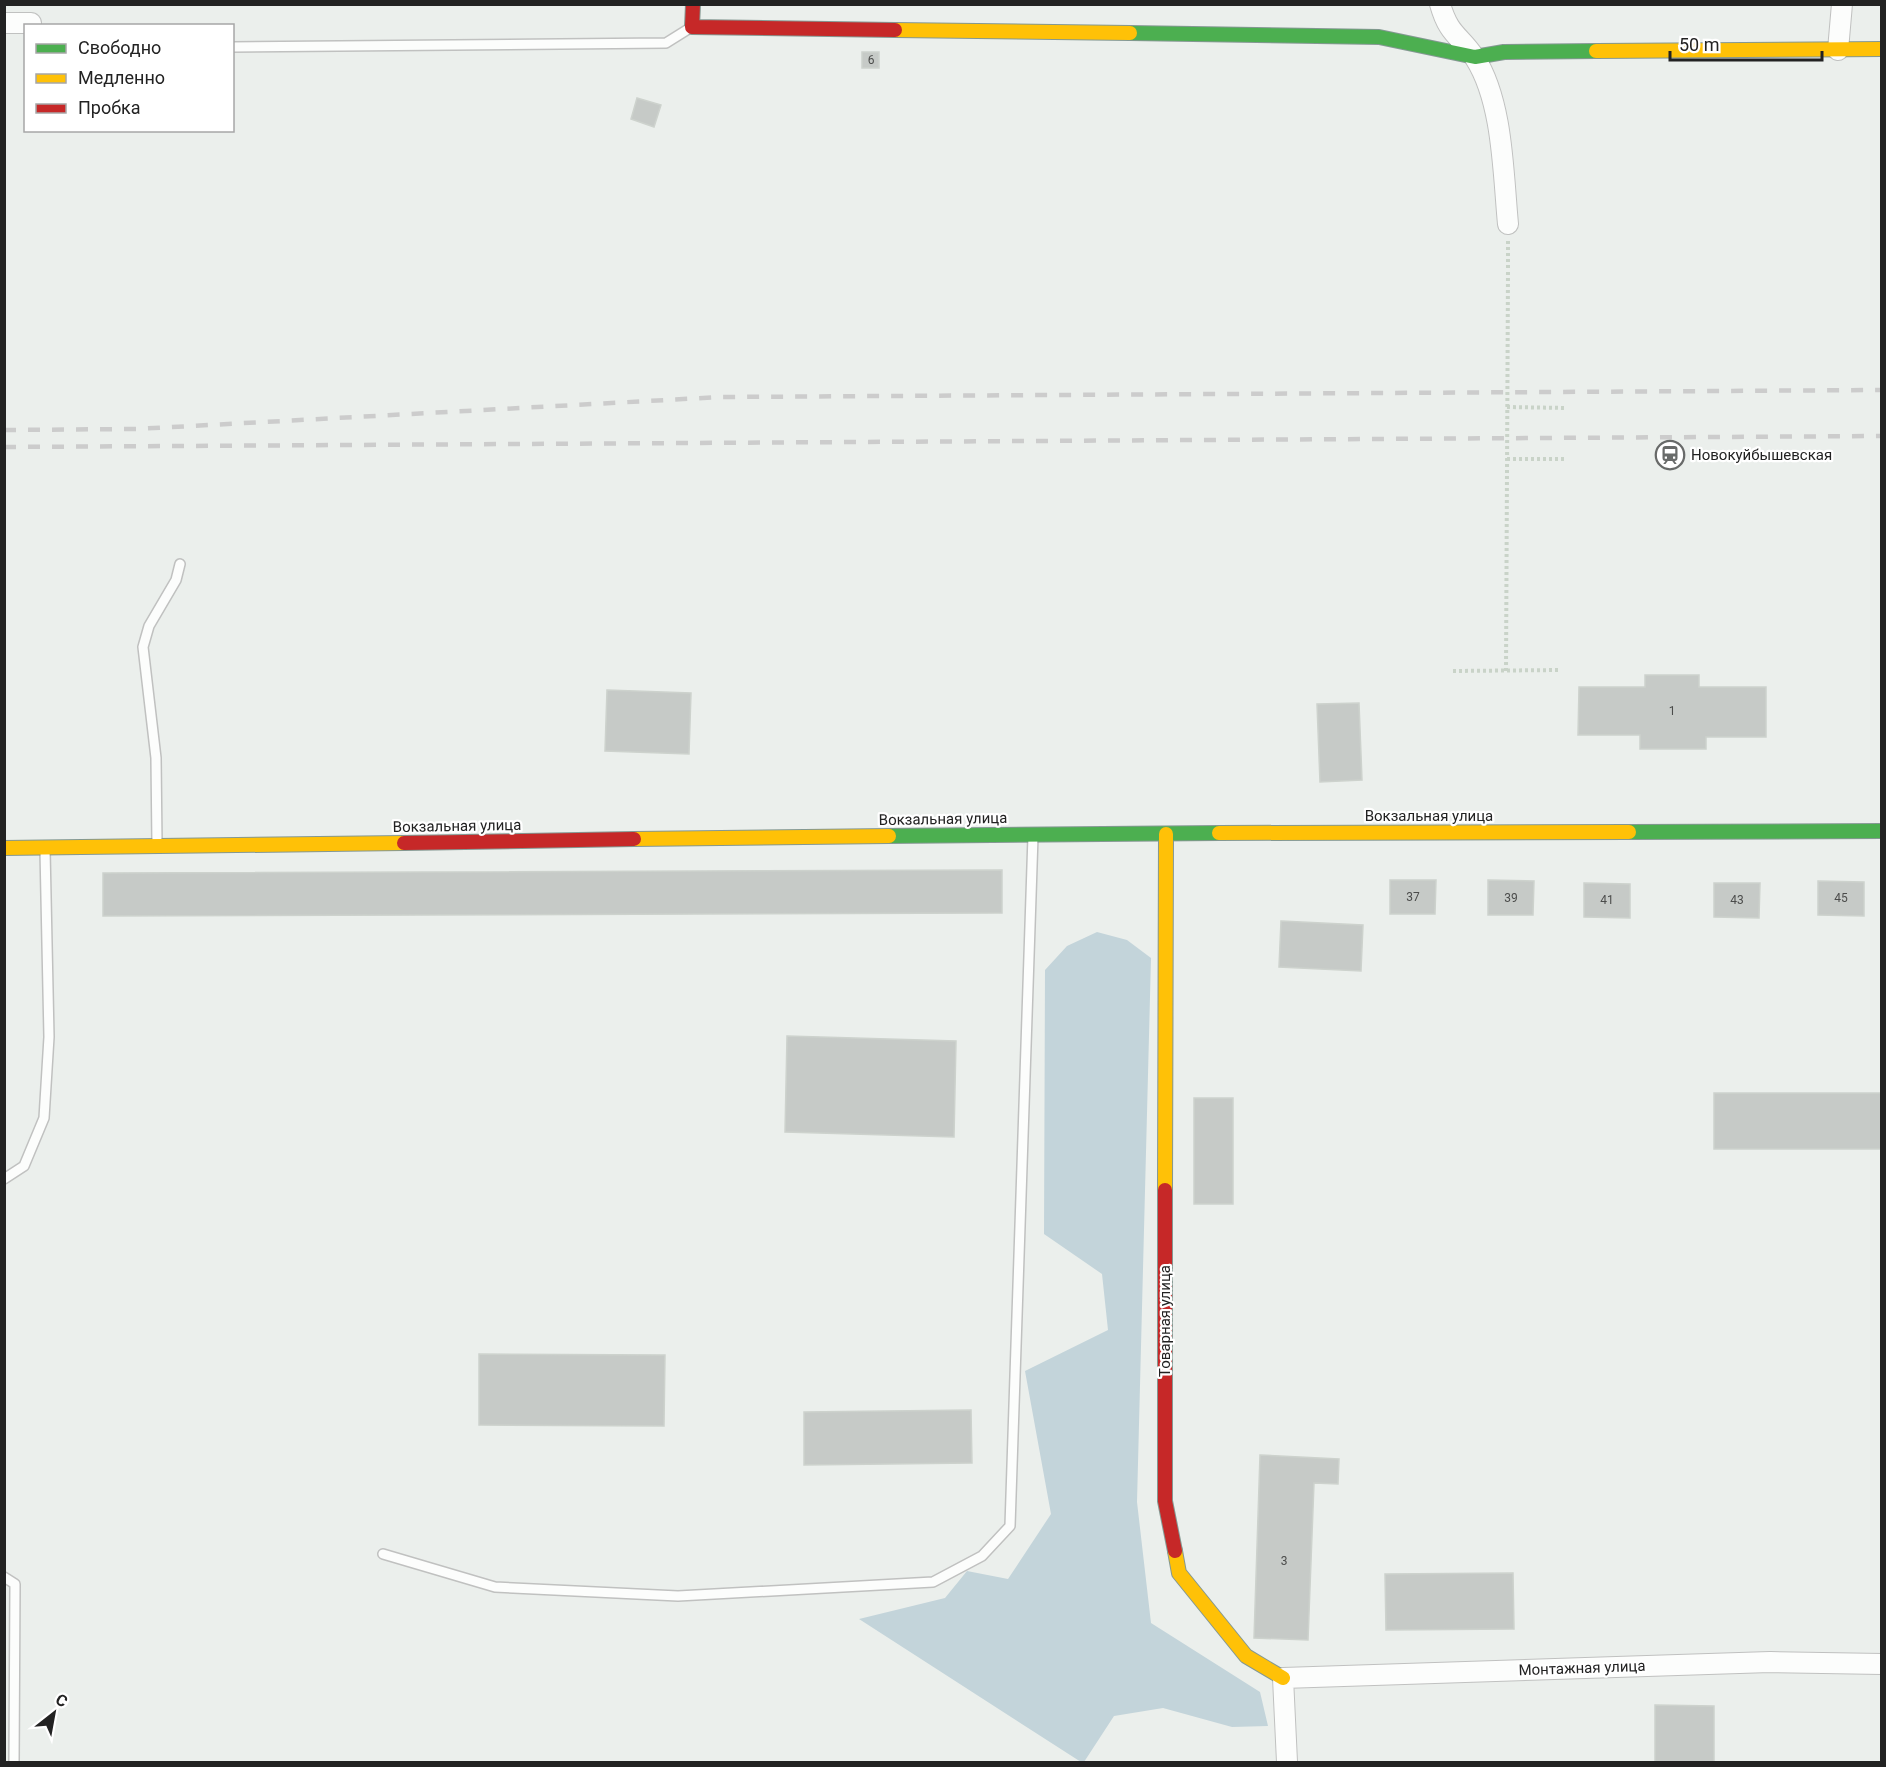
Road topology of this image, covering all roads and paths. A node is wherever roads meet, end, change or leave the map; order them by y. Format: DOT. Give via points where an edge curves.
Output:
graph roads {
  1 [pos="693,4"];
  2 [pos="1440,4"];
  3 [pos="1842,4"];
  4 [pos="4,23"];
  5 [pos="31,23"];
  6 [pos="692,27"];
  7 [pos="234,47"];
  8 [pos="1881,49"];
  9 [pos="1838,50"];
  10 [pos="1475,57"];
  11 [pos="1508,224"];
  12 [pos="1508,407"];
  13 [pos="1567,408"];
  14 [pos="1508,459"];
  15 [pos="1565,459"];
  16 [pos="180,564"];
  17 [pos="1561,670"];
  18 [pos="1453,671"];
  19 [pos="1506,671"];
  20 [pos="1881,831"];
  21 [pos="1033,834"];
  22 [pos="1166,834"];
  23 [pos="157,846"];
  24 [pos="4,848"];
  25 [pos="45,848"];
  26 [pos="4,1179"];
  27 [pos="383,1554"];
  28 [pos="4,1577"];
  29 [pos="4,1631"];
  30 [pos="15,1631"];
  31 [pos="1881,1664"];
  32 [pos="1283,1678"];
  33 [pos="14,1762"];
  34 [pos="1287,1762"];
  1 -- 6 [label="street"];
  2 -- 10 [label="street" via="1451,32"];
  3 -- 9 [label="street"];
  4 -- 5 [label="street"];
  6 -- 7 [label="lane" via="666,43"];
  6 -- 10 [label="street" via="1379,37"];
  8 -- 9 [label="street"];
  9 -- 10 [label="street" via="1504,52"];
  10 -- 11 [label="street" via="1497,113"];
  11 -- 12 [label="path, bridge"];
  12 -- 13 [label="path"];
  12 -- 14 [label="path, bridge"];
  14 -- 15 [label="path"];
  14 -- 19 [label="path, bridge"];
  16 -- 23 [label="lane" via="176,580 149,626 143,647 156,758"];
  17 -- 19 [label="path"];
  18 -- 19 [label="path"];
  20 -- 22 [label="street, Вокзальная улица"];
  21 -- 22 [label="street, Вокзальная улица"];
  21 -- 23 [label="street, Вокзальная улица"];
  21 -- 27 [label="lane" via="1010,1526 982,1556 933,1582 678,1596 495,1587"];
  22 -- 32 [label="street, Товарная улица" via="1165,1501 1179,1573 1246,1656"];
  23 -- 25 [label="street, Вокзальная улица"];
  24 -- 25 [label="street, Вокзальная улица"];
  25 -- 26 [label="lane" via="49,1037 44,1118 24,1166"];
  28 -- 30 [label="lane" via="15,1584"];
  29 -- 30 [label="lane"];
  30 -- 33 [label="lane"];
  31 -- 32 [label="street, Монтажная улица" via="1770,1662"];
  32 -- 34 [label="street"];
}
